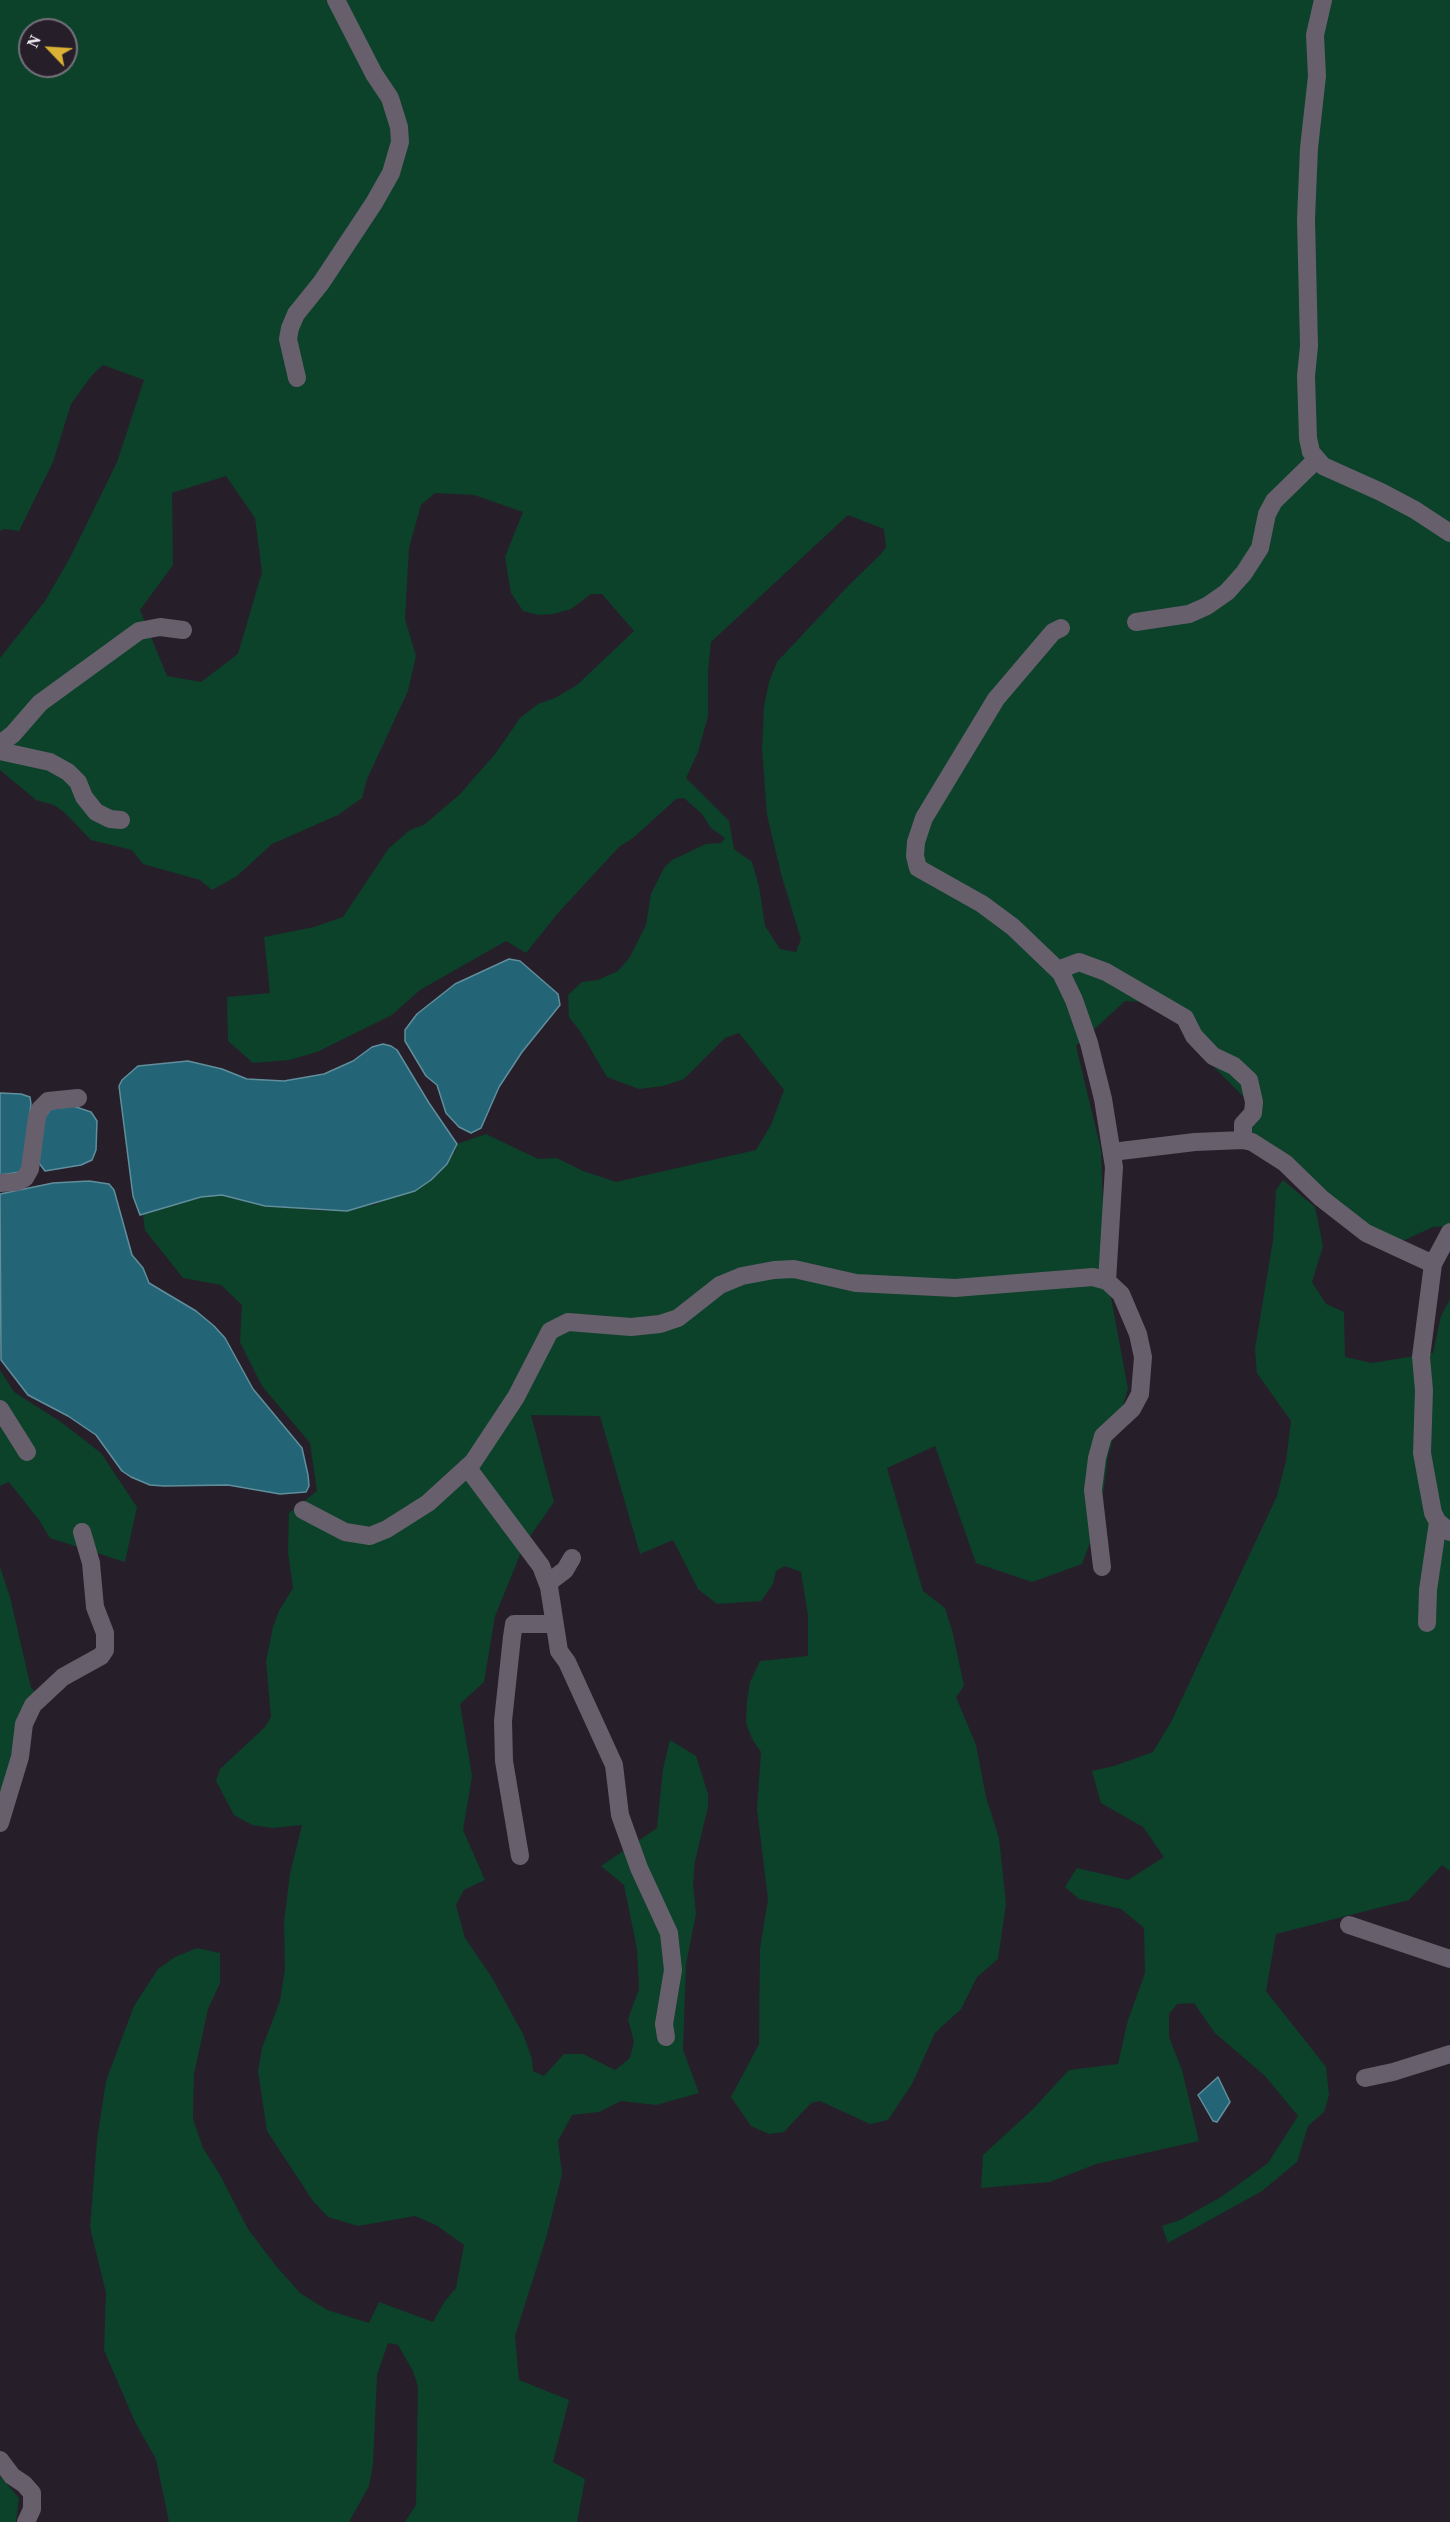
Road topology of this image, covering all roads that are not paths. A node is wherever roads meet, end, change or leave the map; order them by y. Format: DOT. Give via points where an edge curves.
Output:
graph roads {
  1 [pos="336,0"];
  2 [pos="1323,0"];
  3 [pos="297,378"];
  4 [pos="1316,460"];
  5 [pos="1450,533"];
  6 [pos="1136,622"];
  7 [pos="1061,628"];
  8 [pos="183,630"];
  9 [pos="0,744"];
  10 [pos="0,751"];
  11 [pos="121,820"];
  12 [pos="1058,970"];
  13 [pos="78,1098"];
  14 [pos="1243,1140"];
  15 [pos="1112,1152"];
  16 [pos="0,1183"];
  17 [pos="1450,1232"];
  18 [pos="1434,1264"];
  19 [pos="1107,1281"];
  20 [pos="0,1409"];
  21 [pos="27,1452"];
  22 [pos="467,1467"];
  23 [pos="303,1510"];
  24 [pos="1444,1527"];
  25 [pos="82,1532"];
  26 [pos="572,1558"];
  27 [pos="1102,1567"];
  28 [pos="548,1583"];
  29 [pos="1427,1623"];
  30 [pos="554,1624"];
  31 [pos="7,1774"];
  32 [pos="0,1823"];
  33 [pos="520,1856"];
  34 [pos="1349,1925"];
  35 [pos="1450,1959"];
  36 [pos="666,2037"];
  37 [pos="1450,2054"];
  38 [pos="1365,2078"];
  39 [pos="0,2460"];
  40 [pos="26,2522"];
  1 -- 3 [label="street" via="390,98 400,142 391,173 374,203 293,321 288,339"];
  2 -- 4 [label="street" via="1315,35 1317,76 1310,123 1306,219 1306,415 1311,452"];
  4 -- 5 [label="street" via="1415,510"];
  4 -- 6 [label="street" via="1274,501 1260,548 1227,592 1189,614"];
  7 -- 12 [label="street" via="1053,632 996,699 924,818 915,856 918,868 990,910"];
  8 -- 9 [label="street" via="160,627 140,631 40,703 14,734"];
  10 -- 11 [label="street" via="50,762 68,772 96,812"];
  12 -- 14 [label="street" via="1079,962 1106,972 1185,1017 1194,1036 1213,1056 1234,1066 1249,1080 1253,1113 1243,1124"];
  12 -- 15 [label="street" via="1074,1000 1089,1043"];
  13 -- 16 [label="street" via="48,1101 40,1109 26,1178"];
  14 -- 15 [label="street"];
  14 -- 18 [label="street" via="1266,1149 1285,1163 1366,1233"];
  15 -- 19 [label="street"];
  17 -- 18 [label="street"];
  18 -- 24 [label="street" via="1421,1357 1422,1453 1433,1513"];
  19 -- 22 [label="street" via="1093,1277 955,1288 888,1286 794,1269 774,1270 720,1285 678,1318 660,1324 631,1327 568,1322 550,1331 516,1397"];
  19 -- 27 [label="street" via="1120,1294 1138,1334 1143,1357 1140,1394 1132,1409 1103,1436 1098,1458 1093,1490"];
  20 -- 21 [label="street"];
  22 -- 23 [label="street" via="428,1503 370,1536 345,1532"];
  22 -- 28 [label="street" via="529,1547"];
  24 -- 29 [label="street" via="1428,1590"];
  25 -- 31 [label="street" via="91,1563 95,1607 106,1644 101,1656 63,1677 33,1705 24,1724 20,1757"];
  26 -- 28 [label="street" via="565,1570"];
  28 -- 30 [label="street"];
  30 -- 33 [label="street" via="514,1624 512,1637 503,1721 504,1761"];
  30 -- 36 [label="street" via="559,1651 614,1765 620,1815 669,1933 673,1970 664,2024"];
  31 -- 32 [label="street"];
  34 -- 35 [label="street"];
  37 -- 38 [label="street"];
  39 -- 40 [label="street" via="32,2493 32,2509"];
}
